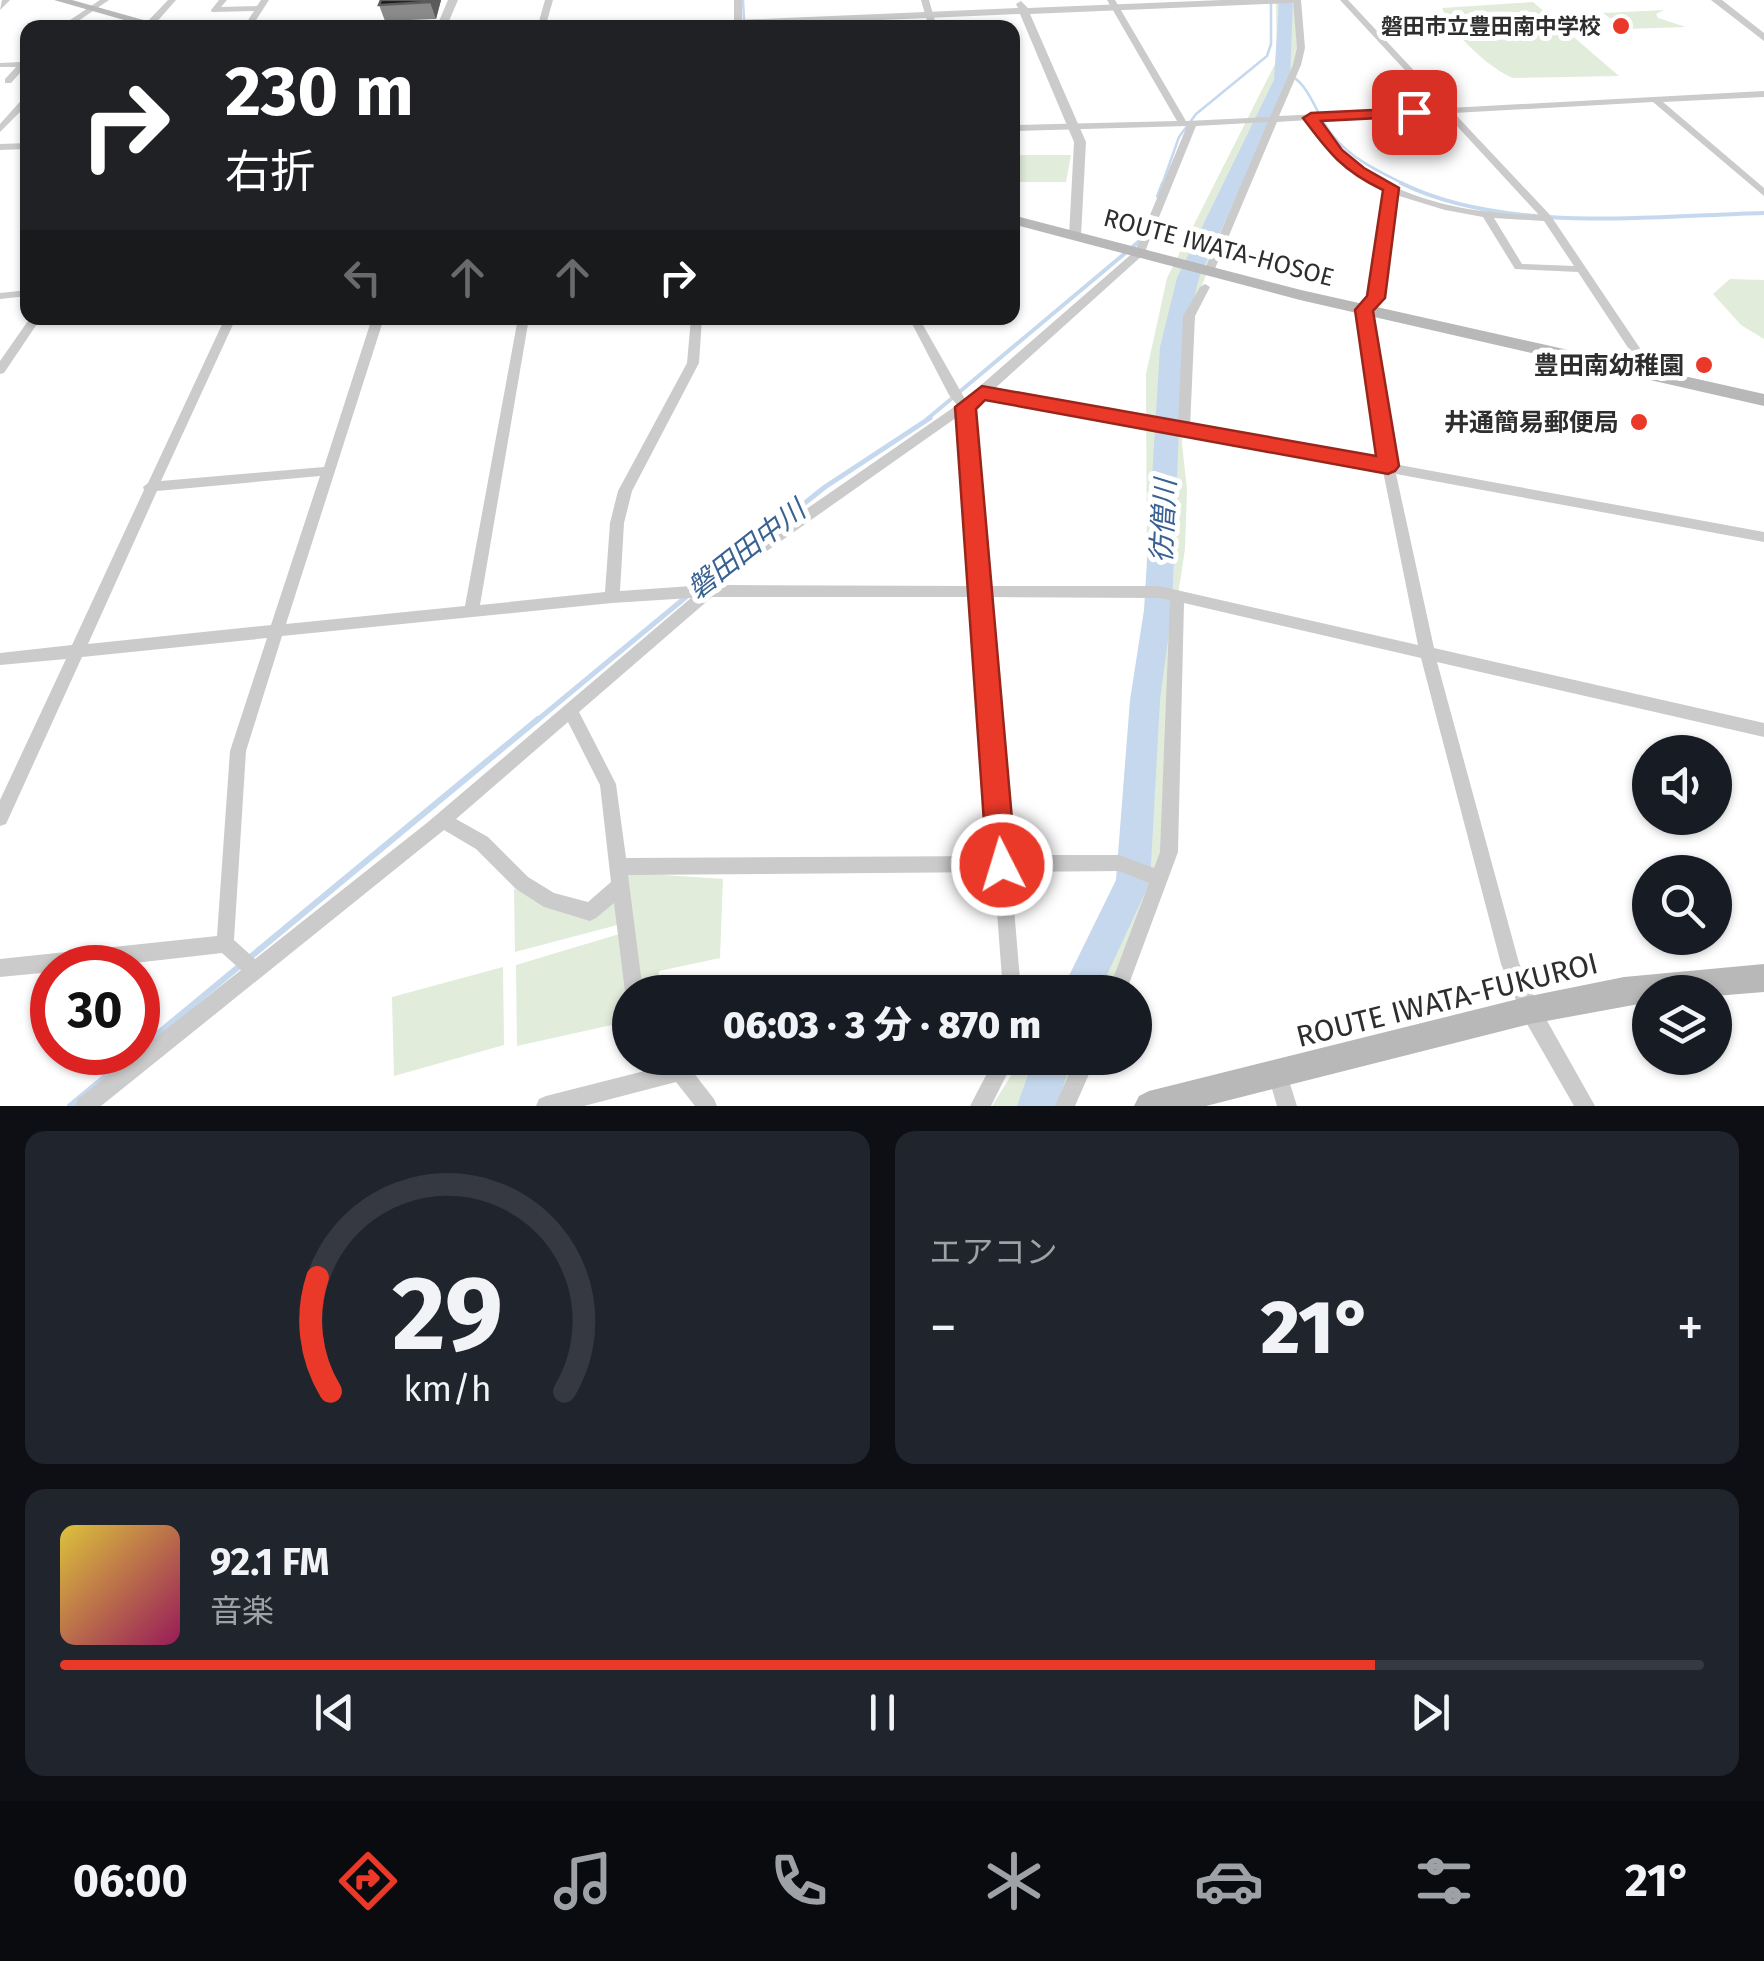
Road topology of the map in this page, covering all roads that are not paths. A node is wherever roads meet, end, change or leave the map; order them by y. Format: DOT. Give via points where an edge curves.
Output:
graph roads {
  1 [pos="6,0"];
  2 [pos="59,0"];
  3 [pos="105,0"];
  4 [pos="174,0"];
  5 [pos="223,0"];
  6 [pos="925,0"];
  7 [pos="1276,0"];
  8 [pos="1294,0"];
  9 [pos="1344,0"];
  10 [pos="1716,0"];
  11 [pos="1113,3"];
  12 [pos="263,4"];
  13 [pos="1022,6"];
  14 [pos="0,8"];
  15 [pos="90,8"];
  16 [pos="930,14"];
  17 [pos="73,20"];
  18 [pos="136,20"];
  19 [pos="155,20"];
  20 [pos="825,20"];
  21 [pos="931,20"];
  22 [pos="1764,38"];
  23 [pos="1764,94"];
  24 [pos="1654,99"];
  25 [pos="20,107"];
  26 [pos="1449,111"];
  27 [pos="1311,118"];
  28 [pos="1273,119"];
  29 [pos="1188,124"];
  30 [pos="1020,128"];
  31 [pos="1076,128"];
  32 [pos="0,129"];
  33 [pos="1392,188"];
  34 [pos="1764,193"];
  35 [pos="1487,214"];
  36 [pos="1547,218"];
  37 [pos="1020,221"];
  38 [pos="1076,236"];
  39 [pos="1140,252"];
  40 [pos="1580,269"];
  41 [pos="1207,279"];
  42 [pos="1364,310"];
  43 [pos="30,325"];
  44 [pos="227,325"];
  45 [pos="376,325"];
  46 [pos="521,325"];
  47 [pos="696,325"];
  48 [pos="918,325"];
  49 [pos="0,370"];
  50 [pos="1652,375"];
  51 [pos="982,393"];
  52 [pos="1764,400"];
  53 [pos="966,407"];
  54 [pos="1184,429"];
  55 [pos="1388,466"];
  56 [pos="326,471"];
  57 [pos="149,487"];
  58 [pos="1764,538"];
  59 [pos="979,589"];
  60 [pos="708,592"];
  61 [pos="1168,594"];
  62 [pos="612,597"];
  63 [pos="472,609"];
  64 [pos="276,630"];
  65 [pos="76,650"];
  66 [pos="1428,655"];
  67 [pos="0,658"];
  68 [pos="571,712"];
  69 [pos="1764,730"];
  70 [pos="0,818"];
  71 [pos="443,821"];
  72 [pos="1002,865"];
  73 [pos="620,876"];
  74 [pos="1160,878"];
  75 [pos="225,944"];
  76 [pos="0,968"];
  77 [pos="252,969"];
  78 [pos="632,975"];
  79 [pos="1011,975"];
  80 [pos="1123,975"];
  81 [pos="1764,978"];
  82 [pos="1530,1010"];
  83 [pos="641,1075"];
  84 [pos="684,1075"];
  85 [pos="996,1075"];
  86 [pos="1079,1075"];
  87 [pos="1278,1076"];
  88 [pos="85,1106"];
  89 [pos="546,1106"];
  90 [pos="708,1106"];
  91 [pos="980,1106"];
  92 [pos="1065,1106"];
  93 [pos="1149,1106"];
  94 [pos="1288,1106"];
  95 [pos="1585,1106"];
  1 -- 14 [label="street"];
  2 -- 15 [label="main road"];
  3 -- 15 [label="street"];
  4 -- 19 [label="street"];
  5 -- 12 [label="street" via="215,10"];
  6 -- 16 [label="street"];
  7 -- 8 [label="street"];
  7 -- 11 [label="street"];
  8 -- 28 [label="street" via="1298,65"];
  9 -- 26 [label="street"];
  10 -- 22 [label="street"];
  11 -- 13 [label="street"];
  11 -- 29 [label="street"];
  13 -- 16 [label="street"];
  13 -- 31 [label="street"];
  15 -- 17 [label="street"];
  15 -- 18 [label="main road"];
  16 -- 20 [label="street"];
  16 -- 21 [label="street"];
  23 -- 24 [label="street"];
  24 -- 26 [label="street"];
  24 -- 34 [label="street"];
  25 -- 32 [label="street"];
  26 -- 27 [label="street"];
  26 -- 36 [label="street"];
  27 -- 28 [label="street"];
  27 -- 33 [label="street" via="1336,153"];
  28 -- 29 [label="street"];
  28 -- 41 [label="street"];
  29 -- 31 [label="street"];
  29 -- 39 [label="street"];
  30 -- 31 [label="street"];
  31 -- 38 [label="street"];
  33 -- 35 [label="street"];
  33 -- 42 [label="street" via="1376,298"];
  35 -- 36 [label="street"];
  35 -- 40 [label="street" via="1519,268"];
  36 -- 40 [label="street"];
  37 -- 38 [label="main road, ROUTE IWATA-HOSOE"];
  38 -- 39 [label="main road, ROUTE IWATA-HOSOE"];
  39 -- 41 [label="main road, ROUTE IWATA-HOSOE"];
  39 -- 51 [label="street"];
  40 -- 50 [label="street"];
  41 -- 42 [label="main road, ROUTE IWATA-HOSOE"];
  41 -- 54 [label="street" via="1190,316"];
  42 -- 50 [label="main road, ROUTE IWATA-HOSOE"];
  42 -- 55 [label="street"];
  43 -- 49 [label="street"];
  44 -- 57 [label="street"];
  45 -- 56 [label="street"];
  46 -- 63 [label="street"];
  47 -- 62 [label="street" via="693,362 625,491"];
  48 -- 53 [label="street"];
  50 -- 52 [label="main road, ROUTE IWATA-HOSOE"];
  51 -- 53 [label="street"];
  51 -- 54 [label="street"];
  53 -- 59 [label="street"];
  53 -- 60 [label="street" via="752,554"];
  54 -- 55 [label="street"];
  55 -- 58 [label="street"];
  55 -- 66 [label="street"];
  56 -- 57 [label="street"];
  56 -- 64 [label="street"];
  57 -- 65 [label="street"];
  59 -- 60 [label="street"];
  59 -- 61 [label="street"];
  59 -- 72 [label="street"];
  60 -- 62 [label="street"];
  60 -- 68 [label="street"];
  61 -- 66 [label="street"];
  61 -- 74 [label="street" via="1169,852"];
  62 -- 63 [label="street"];
  63 -- 64 [label="street"];
  64 -- 65 [label="street"];
  64 -- 75 [label="street" via="238,751"];
  65 -- 67 [label="street"];
  65 -- 70 [label="street"];
  66 -- 69 [label="street"];
  66 -- 82 [label="street" via="1510,964"];
  68 -- 71 [label="street"];
  68 -- 73 [label="street" via="608,784"];
  71 -- 73 [label="street" via="482,843 550,902 590,912"];
  71 -- 77 [label="street"];
  72 -- 73 [label="street"];
  72 -- 74 [label="street" via="1119,864"];
  72 -- 79 [label="street"];
  73 -- 78 [label="street"];
  74 -- 80 [label="street"];
  75 -- 76 [label="street"];
  75 -- 77 [label="street"];
  77 -- 88 [label="street"];
  81 -- 82 [label="main road, ROUTE IWATA-FUKUROI" via="1624,991"];
  82 -- 87 [label="main road, ROUTE IWATA-FUKUROI"];
  82 -- 95 [label="street"];
  83 -- 89 [label="street"];
  84 -- 90 [label="street"];
  85 -- 91 [label="street"];
  86 -- 92 [label="street"];
  87 -- 93 [label="main road, ROUTE IWATA-FUKUROI"];
  87 -- 94 [label="street"];
}
